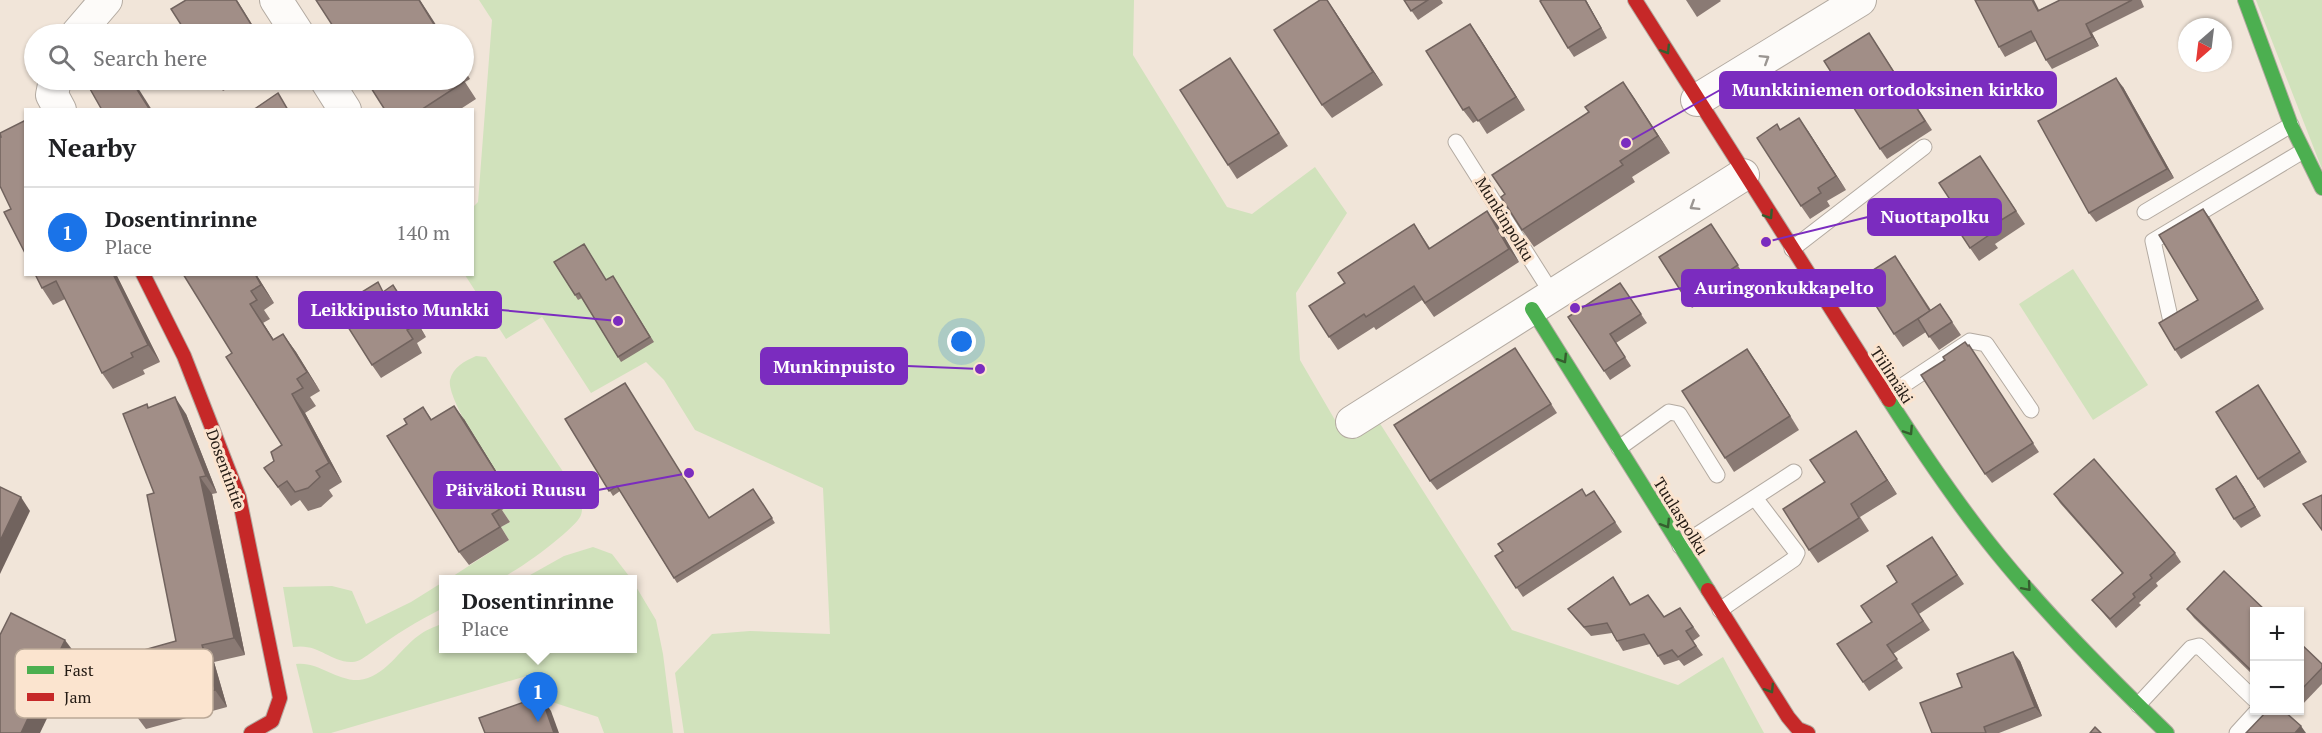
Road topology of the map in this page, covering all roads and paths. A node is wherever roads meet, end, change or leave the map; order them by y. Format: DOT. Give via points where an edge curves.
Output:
graph roads {
  1 [pos="106,0"];
  2 [pos="276,0"];
  3 [pos="1635,0"];
  4 [pos="1860,0"];
  5 [pos="2245,0"];
  6 [pos="86,24"];
  7 [pos="292,24"];
  8 [pos="53,90"];
  9 [pos="333,90"];
  10 [pos="1697,100"];
  11 [pos="59,108"];
  12 [pos="344,108"];
  13 [pos="2291,125"];
  14 [pos="1456,142"];
  15 [pos="1924,147"];
  16 [pos="2304,151"];
  17 [pos="1743,175"];
  18 [pos="2322,188"];
  19 [pos="2145,212"];
  20 [pos="1792,249"];
  21 [pos="143,276"];
  22 [pos="1542,302"];
  23 [pos="2170,317"];
  24 [pos="1887,396"];
  25 [pos="2031,410"];
  26 [pos="1352,422"];
  27 [pos="1619,448"];
  28 [pos="1794,472"];
  29 [pos="1717,475"];
  30 [pos="1755,498"];
  31 [pos="1680,546"];
  32 [pos="1720,610"];
  33 [pos="2250,695"];
  34 [pos="2138,705"];
  35 [pos="2254,715"];
  36 [pos="272,721"];
  37 [pos="251,733"];
  38 [pos="283,733"];
  39 [pos="1808,733"];
  40 [pos="2168,733"];
  41 [pos="2237,733"];
  1 -- 6 [label="street"];
  2 -- 7 [label="street"];
  3 -- 10 [label="street, Tiilimäki, one-way"];
  10 -- 4 [label="street, one-way"];
  5 -- 13 [label="street"];
  8 -- 11 [label="street"];
  9 -- 12 [label="street"];
  10 -- 17 [label="street, Tiilimäki"];
  13 -- 16 [label="street"];
  13 -- 19 [label="lane"];
  14 -- 22 [label="lane, Munkinpolku"];
  15 -- 20 [label="lane"];
  16 -- 18 [label="street"];
  16 -- 23 [label="lane" via="2153,241"];
  17 -- 20 [label="street, Tiilimäki, one-way"];
  17 -- 22 [label="street, one-way"];
  20 -- 24 [label="street, Tiilimäki"];
  21 -- 36 [label="street, Dosentintie" via="184,356 239,497 280,698"];
  22 -- 26 [label="street"];
  22 -- 27 [label="street, Tuulaspolku, one-way"];
  24 -- 25 [label="lane" via="1970,341 1986,344"];
  24 -- 34 [label="street, Tiilimäki, one-way" via="1949,491 1998,554"];
  27 -- 29 [label="lane" via="1674,412 1679,414"];
  27 -- 31 [label="street, Tuulaspolku, one-way"];
  28 -- 30 [label="lane"];
  30 -- 31 [label="lane"];
  30 -- 32 [label="lane" via="1797,553 1794,559"];
  31 -- 32 [label="street, Tuulaspolku"];
  32 -- 39 [label="street, Tuulaspolku, one-way" via="1788,717 1798,729"];
  33 -- 34 [label="lane" via="2199,646 2191,648"];
  34 -- 40 [label="street, Tiilimäki"];
  35 -- 41 [label="lane"];
  36 -- 37 [label="street"];
  36 -- 38 [label="lane"];
}
